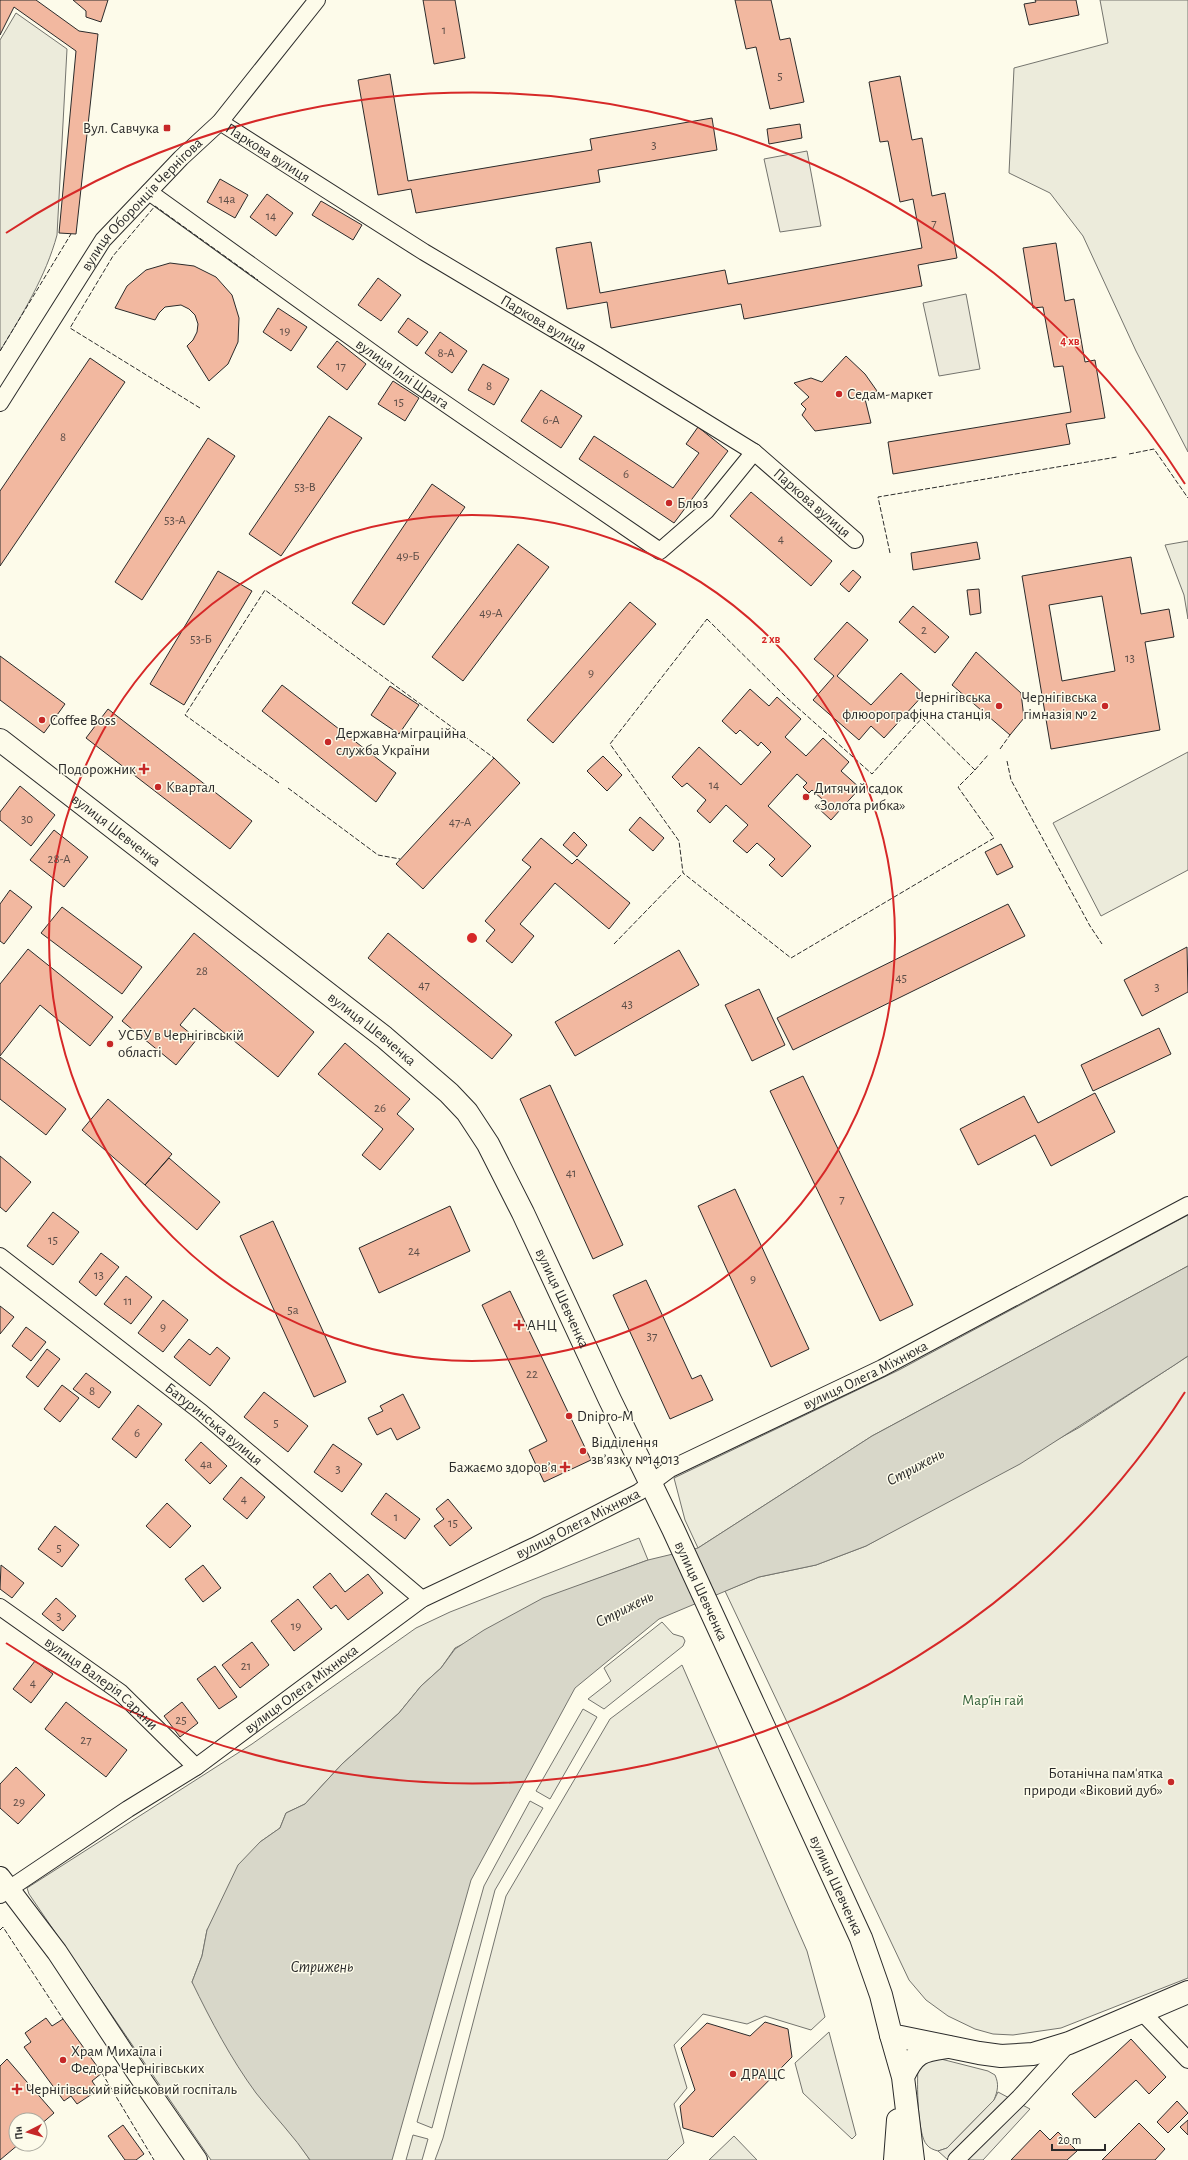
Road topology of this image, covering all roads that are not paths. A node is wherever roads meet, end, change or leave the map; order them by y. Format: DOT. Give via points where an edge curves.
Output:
graph roads {
  1 [pos="317,0"];
  2 [pos="220,122"];
  3 [pos="150,192"];
  4 [pos="0,403"];
  5 [pos="754,452"];
  6 [pos="855,540"];
  7 [pos="0,740"];
  8 [pos="1188,1205"];
  9 [pos="0,1256"];
  10 [pos="650,1483"];
  11 [pos="422,1599"];
  12 [pos="0,1607"];
  13 [pos="196,1767"];
  14 [pos="3,1887"];
  15 [pos="1188,1992"];
  16 [pos="1141,2011"];
  17 [pos="891,2035"];
  18 [pos="1068,2043"];
  19 [pos="948,2047"];
  20 [pos="1188,2060"];
  21 [pos="903,2077"];
  22 [pos="197,2160"];
  23 [pos="895,2160"];
  24 [pos="913,2160"];
  25 [pos="956,2160"];
  1 -- 2 [label="street, вулиця Оборонців Чернігова"];
  2 -- 3 [label="street, вулиця Оборонців Чернігова" via="181,158"];
  2 -- 5 [label="street, Паркова вулиця" via="424,252"];
  3 -- 4 [label="street, вулиця Оборонців Чернігова" via="103,240"];
  3 -- 5 [label="street, вулиця Іллі Шрага" via="405,376 660,551 706,511"];
  5 -- 6 [label="street, Паркова вулиця"];
  7 -- 10 [label="main road, вулиця Шевченка" via="384,1037 449,1093 467,1112 488,1144 520,1206"];
  8 -- 10 [label="street, вулиця Олега Міхнюка" via="882,1368 670,1469"];
  9 -- 11 [label="street, Батуринська вулиця" via="202,1412"];
  10 -- 11 [label="street, вулиця Олега Міхнюка" via="639,1492 534,1546"];
  10 -- 17 [label="main road, вулиця Шевченка" via="861,1938 879,1988"];
  11 -- 13 [label="street, вулиця Олега Міхнюка"];
  12 -- 13 [label="street, вулиця Валерія Сарани" via="120,1692"];
  13 -- 14 [label="street, вулиця Олега Міхнюка"];
  14 -- 22 [label="street" via="57,1952"];
  15 -- 16 [label="main road"];
  16 -- 18 [label="main road"];
  16 -- 20 [label="street"];
  17 -- 19 [label="main road"];
  17 -- 21 [label="main road"];
  17 -- 23 [label="main road" via="892,2075 898,2113"];
  18 -- 19 [label="main road" via="1033,2054 1001,2056"];
  18 -- 25 [label="street" via="1019,2098"];
  19 -- 21 [label="main road" via="924,2051 910,2062"];
  21 -- 24 [label="main road"];
}
